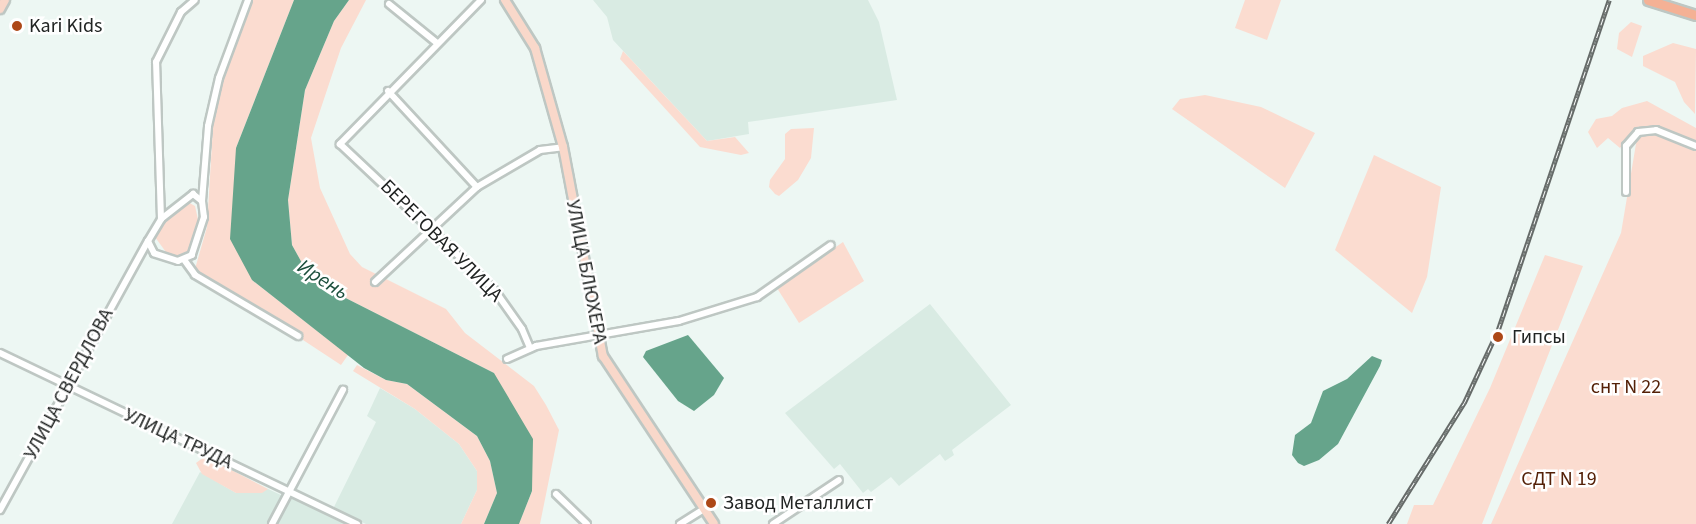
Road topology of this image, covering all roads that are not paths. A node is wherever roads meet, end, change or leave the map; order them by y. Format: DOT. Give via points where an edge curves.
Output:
graph roads {
  1 [pos="5,0"];
  2 [pos="195,0"];
  3 [pos="248,0"];
  4 [pos="481,0"];
  5 [pos="505,0"];
  6 [pos="1648,0"];
  7 [pos="389,4"];
  8 [pos="0,9"];
  9 [pos="1696,15"];
  10 [pos="437,43"];
  11 [pos="388,91"];
  12 [pos="1696,146"];
  13 [pos="563,147"];
  14 [pos="202,179"];
  15 [pos="477,188"];
  16 [pos="1626,192"];
  17 [pos="189,195"];
  18 [pos="202,201"];
  19 [pos="161,219"];
  20 [pos="433,229"];
  21 [pos="148,242"];
  22 [pos="831,245"];
  23 [pos="154,253"];
  24 [pos="137,258"];
  25 [pos="185,261"];
  26 [pos="375,282"];
  27 [pos="597,333"];
  28 [pos="298,336"];
  29 [pos="530,348"];
  30 [pos="0,353"];
  31 [pos="507,359"];
  32 [pos="66,387"];
  33 [pos="343,390"];
  34 [pos="839,480"];
  35 [pos="289,492"];
  36 [pos="556,494"];
  37 [pos="704,508"];
  38 [pos="0,510"];
  39 [pos="272,524"];
  40 [pos="357,524"];
  41 [pos="587,524"];
  42 [pos="680,524"];
  43 [pos="714,524"];
  44 [pos="773,524"];
  1 -- 8 [label="street"];
  2 -- 19 [label="street" via="181,12 156,62"];
  3 -- 14 [label="street" via="219,78"];
  4 -- 10 [label="street"];
  5 -- 13 [label="street, УЛИЦА БЛЮХЕРА" via="535,48"];
  6 -- 9 [label="main road"];
  7 -- 10 [label="street"];
  10 -- 11 [label="street"];
  11 -- 15 [label="street"];
  11 -- 20 [label="street, БЕРЕГОВАЯ УЛИЦА" via="340,144"];
  12 -- 16 [label="street" via="1656,130 1638,132 1626,146"];
  13 -- 15 [label="street" via="540,150"];
  13 -- 27 [label="street, УЛИЦА БЛЮХЕРА"];
  14 -- 17 [label="street"];
  14 -- 18 [label="street"];
  15 -- 20 [label="street"];
  17 -- 18 [label="street"];
  17 -- 19 [label="street"];
  18 -- 25 [label="street" via="202,229 192,255"];
  19 -- 21 [label="street, УЛИЦА СВЕРДЛОВА"];
  20 -- 26 [label="street"];
  20 -- 29 [label="street, БЕРЕГОВАЯ УЛИЦА" via="493,288 522,329"];
  21 -- 23 [label="street"];
  21 -- 24 [label="street, УЛИЦА СВЕРДЛОВА"];
  22 -- 27 [label="street" via="757,297 679,321"];
  23 -- 24 [label="street"];
  23 -- 25 [label="street"];
  24 -- 32 [label="street, УЛИЦА СВЕРДЛОВА"];
  25 -- 28 [label="street" via="195,275"];
  27 -- 29 [label="street"];
  27 -- 37 [label="street, УЛИЦА БЛЮХЕРА" via="616,381"];
  29 -- 31 [label="street"];
  30 -- 32 [label="street, УЛИЦА ТРУДА"];
  32 -- 35 [label="street, УЛИЦА ТРУДА"];
  32 -- 38 [label="street, УЛИЦА СВЕРДЛОВА"];
  33 -- 35 [label="street"];
  34 -- 44 [label="street"];
  35 -- 39 [label="street"];
  35 -- 40 [label="street, УЛИЦА ТРУДА"];
  36 -- 41 [label="street"];
  37 -- 42 [label="street"];
  37 -- 43 [label="street, УЛИЦА БЛЮХЕРА"];
}
